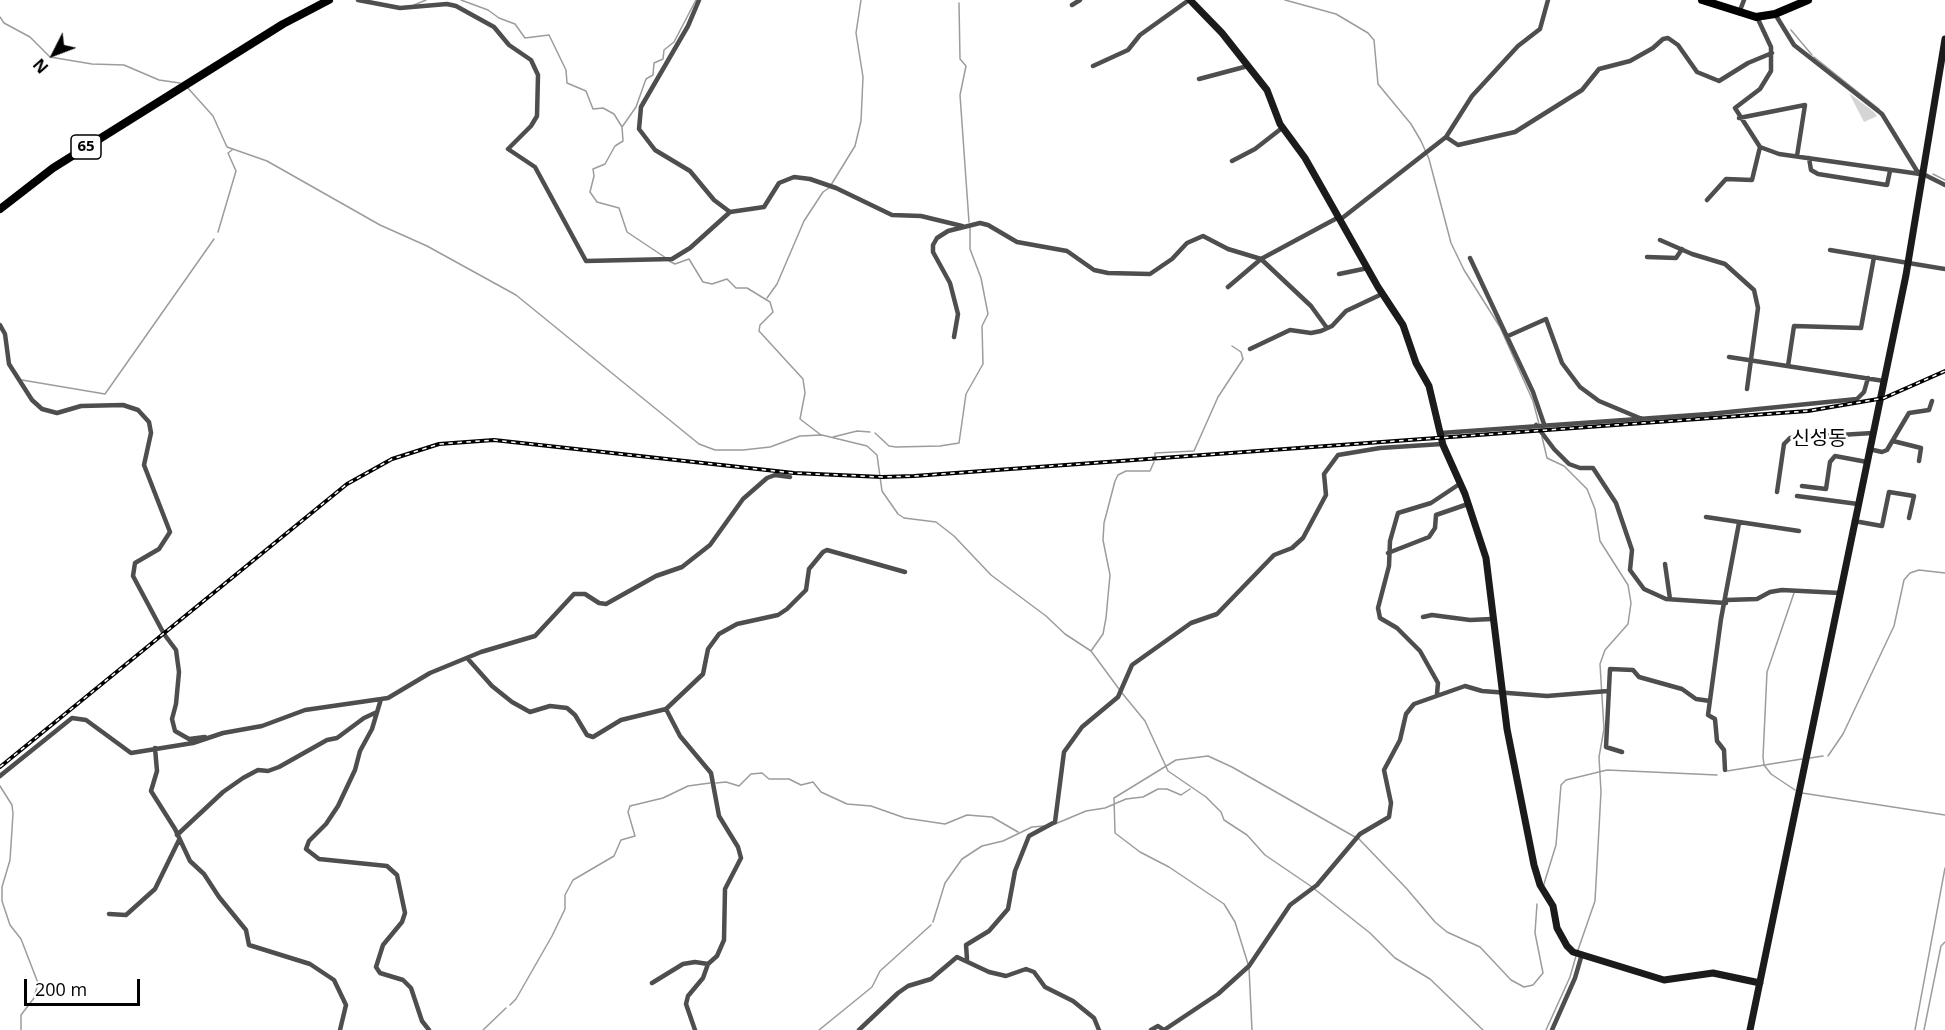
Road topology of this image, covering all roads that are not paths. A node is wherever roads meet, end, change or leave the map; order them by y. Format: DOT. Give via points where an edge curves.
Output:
graph roads {
  1 [pos="329,0"];
  2 [pos="358,0"];
  3 [pos="699,0"];
  4 [pos="1080,0"];
  5 [pos="1189,0"];
  6 [pos="1548,0"];
  7 [pos="1702,0"];
  8 [pos="1744,0"];
  9 [pos="1808,0"];
  10 [pos="1072,5"];
  11 [pos="1738,13"];
  12 [pos="1775,14"];
  13 [pos="1756,17"];
  14 [pos="1945,39"];
  15 [pos="1772,53"];
  16 [pos="1093,66"];
  17 [pos="1248,66"];
  18 [pos="1199,79"];
  19 [pos="1739,118"];
  20 [pos="1282,128"];
  21 [pos="1446,137"];
  22 [pos="1760,147"];
  23 [pos="1797,156"];
  24 [pos="1809,158"];
  25 [pos="1232,161"];
  26 [pos="1890,171"];
  27 [pos="1922,175"];
  28 [pos="1945,185"];
  29 [pos="1707,200"];
  30 [pos="0,209"];
  31 [pos="730,212"];
  32 [pos="1340,218"];
  33 [pos="962,226"];
  34 [pos="1660,240"];
  35 [pos="1682,249"];
  36 [pos="1830,250"];
  37 [pos="1647,257"];
  38 [pos="1874,257"];
  39 [pos="1470,258"];
  40 [pos="1261,259"];
  41 [pos="1909,263"];
  42 [pos="1368,268"];
  43 [pos="1945,269"];
  44 [pos="1339,274"];
  45 [pos="1228,287"];
  46 [pos="1382,294"];
  47 [pos="0,325"];
  48 [pos="1327,328"];
  49 [pos="1508,336"];
  50 [pos="954,337"];
  51 [pos="1250,349"];
  52 [pos="1729,357"];
  53 [pos="1751,360"];
  54 [pos="1788,366"];
  55 [pos="1868,378"];
  56 [pos="1884,381"];
  57 [pos="1747,389"];
  58 [pos="1932,401"];
  59 [pos="1642,419"];
  60 [pos="1544,424"];
  61 [pos="1536,425"];
  62 [pos="1441,433"];
  63 [pos="1873,433"];
  64 [pos="1893,441"];
  65 [pos="1443,445"];
  66 [pos="1869,449"];
  67 [pos="1919,461"];
  68 [pos="1867,462"];
  69 [pos="790,477"];
  70 [pos="1461,483"];
  71 [pos="1802,486"];
  72 [pos="1777,492"];
  73 [pos="1797,496"];
  74 [pos="1468,504"];
  75 [pos="1858,504"];
  76 [pos="1706,517"];
  77 [pos="1909,518"];
  78 [pos="1854,521"];
  79 [pos="1740,523"];
  80 [pos="1799,531"];
  81 [pos="1388,553"];
  82 [pos="1665,564"];
  83 [pos="904,572"];
  84 [pos="1840,593"];
  85 [pos="1670,599"];
  86 [pos="1726,602"];
  87 [pos="1423,616"];
  88 [pos="1492,620"];
  89 [pos="468,659"];
  90 [pos="1608,691"];
  91 [pos="1502,692"];
  92 [pos="1437,694"];
  93 [pos="381,699"];
  94 [pos="1710,701"];
  95 [pos="666,708"];
  96 [pos="377,712"];
  97 [pos="210,738"];
  98 [pos="155,748"];
  99 [pos="1622,752"];
  100 [pos="1725,770"];
  101 [pos="0,776"];
  102 [pos="178,837"];
  103 [pos="109,914"];
  104 [pos="1582,954"];
  105 [pos="967,959"];
  106 [pos="708,964"];
  107 [pos="652,983"];
  108 [pos="1760,983"];
  109 [pos="340,1030"];
  110 [pos="429,1030"];
  111 [pos="695,1030"];
  112 [pos="859,1030"];
  113 [pos="1099,1030"];
  114 [pos="1151,1030"];
  115 [pos="1164,1030"];
  116 [pos="1552,1030"];
  117 [pos="1750,1030"];
  1 -- 30 [label="main road, 65" via="187,83 41,176"];
  2 -- 31 [label="street" via="400,8 456,6 494,27 509,45 531,60 538,75 538,111 534,123 508,149 535,167 586,261 672,259"];
  3 -- 31 [label="street" via="641,107 639,129 655,150 686,168"];
  4 -- 10 [label="street"];
  5 -- 16 [label="street" via="1140,35 1128,50"];
  5 -- 17 [label="street"];
  6 -- 21 [label="street" via="1540,29 1518,46 1472,96"];
  7 -- 11 [label="main road"];
  8 -- 11 [label="street"];
  9 -- 12 [label="main road"];
  11 -- 13 [label="main road"];
  12 -- 13 [label="main road"];
  12 -- 27 [label="street" via="1794,45 1882,114"];
  13 -- 15 [label="street"];
  14 -- 27 [label="street"];
  15 -- 19 [label="street" via="1767,81 1735,106"];
  15 -- 21 [label="street" via="1719,81 1697,72 1682,49 1663,39 1630,60 1599,69 1582,90 1515,132 1458,145"];
  17 -- 18 [label="street"];
  17 -- 20 [label="street" via="1267,90"];
  19 -- 22 [label="street"];
  19 -- 23 [label="street" via="1805,105"];
  20 -- 25 [label="street" via="1255,150"];
  20 -- 32 [label="street" via="1305,158"];
  21 -- 32 [label="street"];
  22 -- 23 [label="street"];
  22 -- 29 [label="street" via="1752,180 1726,179"];
  23 -- 24 [label="street"];
  24 -- 26 [label="street"];
  24 -- 26 [label="street" via="1811,170 1818,174 1887,185"];
  26 -- 27 [label="street"];
  27 -- 28 [label="street"];
  27 -- 41 [label="street"];
  31 -- 33 [label="street" via="764,207 779,183 799,177 836,188 892,215 921,216"];
  32 -- 40 [label="street"];
  32 -- 42 [label="street"];
  33 -- 40 [label="street" via="988,225 1017,242 1066,251 1104,273 1150,274 1201,236"];
  33 -- 50 [label="street" via="941,235 932,248 951,283 958,314"];
  34 -- 35 [label="street"];
  35 -- 37 [label="street" via="1676,258"];
  35 -- 53 [label="street" via="1725,264 1754,290 1758,308"];
  36 -- 38 [label="street"];
  38 -- 41 [label="street"];
  38 -- 54 [label="street" via="1861,328 1794,326"];
  39 -- 49 [label="street"];
  40 -- 45 [label="street"];
  40 -- 48 [label="street" via="1311,306"];
  41 -- 43 [label="street"];
  41 -- 56 [label="street"];
  42 -- 44 [label="street"];
  42 -- 46 [label="street"];
  46 -- 48 [label="street" via="1346,310"];
  46 -- 62 [label="street" via="1403,325 1432,398"];
  47 -- 97 [label="street" via="9,364 42,409 57,413 81,406 123,405 138,410 149,422 151,433 144,465 170,532 159,549 135,563 134,576 176,650 179,672 172,719 175,731 186,738"];
  48 -- 51 [label="street" via="1311,333 1290,330"];
  49 -- 59 [label="street" via="1546,319 1562,363 1580,387 1599,401"];
  49 -- 60 [label="street"];
  52 -- 53 [label="street"];
  53 -- 54 [label="street"];
  53 -- 57 [label="street"];
  54 -- 55 [label="street"];
  55 -- 56 [label="street"];
  55 -- 59 [label="street" via="1857,399"];
  56 -- 63 [label="street"];
  58 -- 64 [label="street" via="1929,410 1909,413"];
  59 -- 60 [label="street"];
  60 -- 61 [label="street"];
  61 -- 62 [label="street"];
  61 -- 85 [label="street" via="1569,464 1593,468 1616,503 1627,532 1632,550 1630,570 1644,589"];
  62 -- 65 [label="street"];
  63 -- 66 [label="street"];
  63 -- 72 [label="street" via="1790,438 1784,444"];
  64 -- 66 [label="street" via="1885,452"];
  64 -- 67 [label="street" via="1921,448"];
  65 -- 70 [label="street"];
  65 -- 105 [label="street" via="1338,455 1324,474 1326,495 1303,538 1292,548 1274,555 1217,614 1191,623 1132,665 1118,697 1082,727 1062,756 1057,819 1029,836 1018,862 1008,909 989,931 966,945"];
  66 -- 68 [label="street"];
  68 -- 71 [label="street" via="1835,456 1830,462 1826,489"];
  68 -- 75 [label="street"];
  69 -- 89 [label="street" via="766,478 743,499 710,545 682,567 656,576 606,604 585,594 574,594 535,636 502,644"];
  70 -- 74 [label="street"];
  70 -- 81 [label="street" via="1427,505 1400,512"];
  73 -- 75 [label="street"];
  74 -- 81 [label="street" via="1436,516 1436,528 1429,537"];
  74 -- 88 [label="street" via="1486,558"];
  75 -- 78 [label="street"];
  76 -- 79 [label="street"];
  77 -- 78 [label="street" via="1914,495 1889,492 1882,526"];
  78 -- 84 [label="street"];
  79 -- 80 [label="street"];
  79 -- 86 [label="street"];
  81 -- 92 [label="street" via="1389,566 1378,615 1420,651 1437,683"];
  82 -- 85 [label="street"];
  83 -- 95 [label="street" via="827,550 822,552 809,569 806,590 778,615 737,624 719,634 708,649 702,674"];
  84 -- 86 [label="street" via="1782,590 1757,599"];
  84 -- 108 [label="street"];
  85 -- 86 [label="street"];
  86 -- 94 [label="street"];
  87 -- 88 [label="street"];
  88 -- 91 [label="street"];
  89 -- 93 [label="street" via="430,673 399,693"];
  89 -- 95 [label="street" via="492,686 530,712 550,706 567,708 589,737 621,720"];
  90 -- 91 [label="street" via="1552,696"];
  90 -- 94 [label="street" via="1609,670 1622,668 1682,689 1696,699"];
  90 -- 99 [label="street" via="1606,747"];
  91 -- 92 [label="street" via="1465,686"];
  91 -- 104 [label="street" via="1537,878 1553,906 1557,928 1567,946"];
  92 -- 115 [label="street" via="1410,707 1400,740 1386,765 1385,782 1392,808 1389,817 1360,834 1317,885 1290,905 1249,966 1218,994"];
  93 -- 96 [label="street"];
  93 -- 97 [label="street" via="305,710 262,726"];
  94 -- 100 [label="street" via="1708,715 1715,719"];
  95 -- 106 [label="street" via="680,736 711,773 719,816 740,853 739,863 725,888 724,940 720,952"];
  96 -- 102 [label="street" via="337,738 279,767 258,770 243,778"];
  96 -- 110 [label="street" via="338,806 306,849 319,859 387,866 397,875 405,913 383,945 376,967 380,973 403,980 411,988"];
  97 -- 98 [label="street"];
  98 -- 101 [label="street" via="127,752 86,720 76,717"];
  98 -- 102 [label="street" via="157,771 151,791"];
  102 -- 103 [label="street" via="158,886 126,915"];
  102 -- 109 [label="street" via="190,861 204,873 246,930 249,945 304,961 334,980 346,1005"];
  104 -- 108 [label="street" via="1664,980 1713,973"];
  104 -- 116 [label="street"];
  105 -- 112 [label="street" via="954,957 931,979 908,986"];
  105 -- 113 [label="street" via="989,972 1006,976 1030,970 1045,987 1089,1013"];
  106 -- 107 [label="street" via="686,963"];
  106 -- 111 [label="street" via="686,1004"];
  108 -- 117 [label="street"];
  114 -- 115 [label="street" via="1158,1026"];
}
